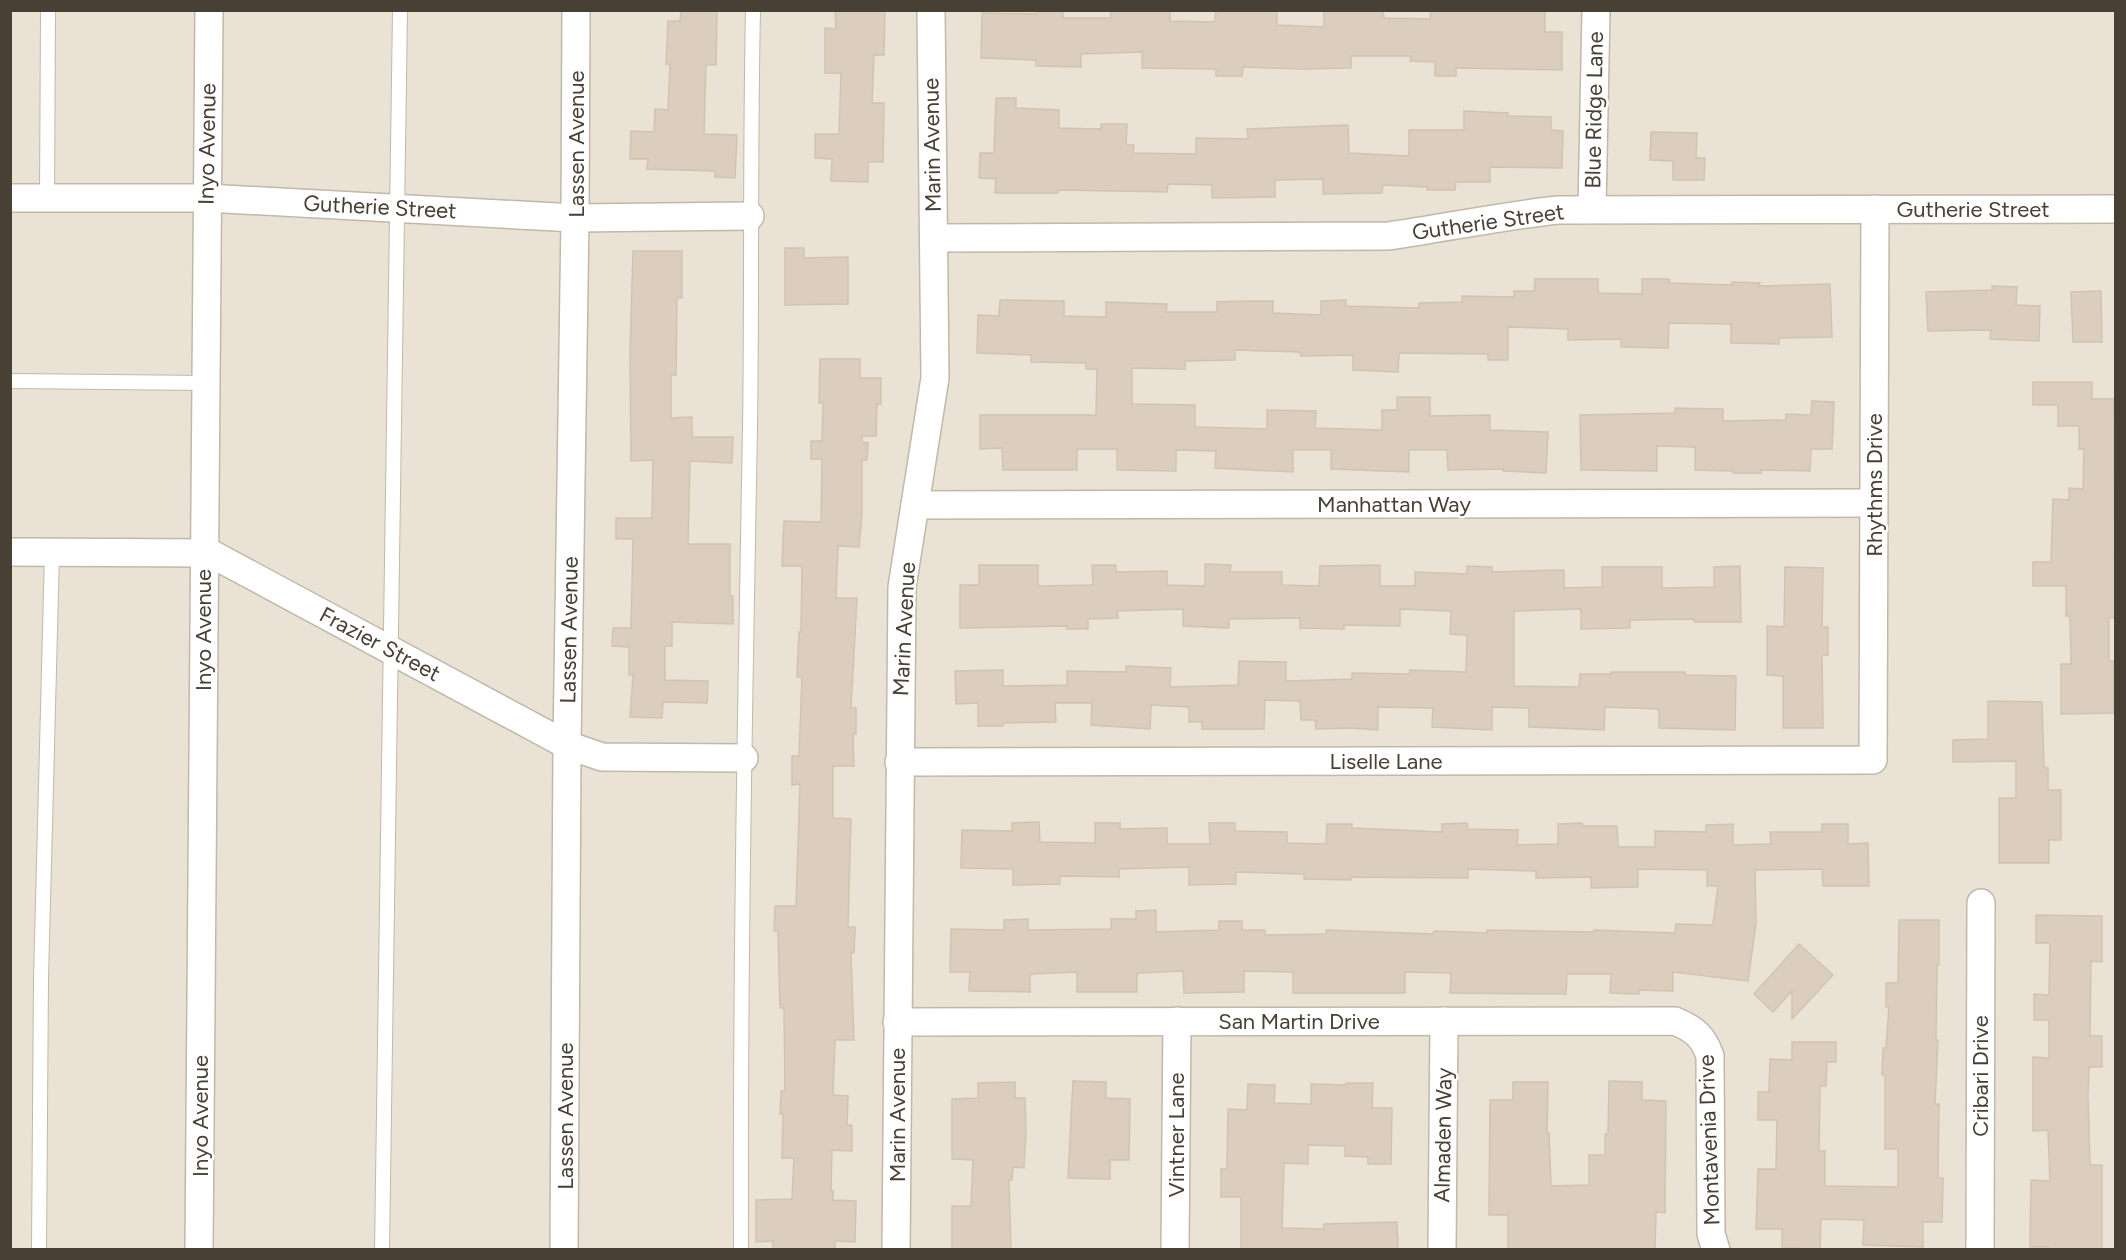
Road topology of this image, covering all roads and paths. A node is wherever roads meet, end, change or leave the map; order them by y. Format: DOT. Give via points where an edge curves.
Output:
graph roads {
  1 [pos="48,10"];
  2 [pos="209,10"];
  3 [pos="400,10"];
  4 [pos="576,10"];
  5 [pos="753,10"];
  6 [pos="931,10"];
  7 [pos="1596,10"];
  8 [pos="10,198"];
  9 [pos="47,198"];
  10 [pos="206,198"];
  11 [pos="396,208"];
  12 [pos="1592,209"];
  13 [pos="1875,209"];
  14 [pos="2115,209"];
  15 [pos="750,216"];
  16 [pos="576,218"];
  17 [pos="933,238"];
  18 [pos="10,381"];
  19 [pos="205,383"];
  20 [pos="1873,503"];
  21 [pos="915,505"];
  22 [pos="10,552"];
  23 [pos="52,553"];
  24 [pos="203,553"];
  25 [pos="390,650"];
  26 [pos="567,745"];
  27 [pos="744,758"];
  28 [pos="1873,760"];
  29 [pos="899,762"];
  30 [pos="1981,903"];
  31 [pos="1444,1021"];
  32 [pos="897,1022"];
  33 [pos="1177,1022"];
  34 [pos="1697,1033"];
  35 [pos="39,1250"];
  36 [pos="199,1250"];
  37 [pos="382,1250"];
  38 [pos="564,1250"];
  39 [pos="741,1250"];
  40 [pos="896,1250"];
  41 [pos="1175,1250"];
  42 [pos="1442,1250"];
  43 [pos="1716,1250"];
  44 [pos="1980,1250"];
  1 -- 9 [label="lane"];
  2 -- 10 [label="street, Inyo Avenue"];
  3 -- 11 [label="lane"];
  4 -- 16 [label="street, Lassen Avenue"];
  5 -- 15 [label="lane"];
  6 -- 17 [label="street, Marin Avenue"];
  7 -- 12 [label="street, Blue Ridge Lane"];
  8 -- 9 [label="street, Gutherie Street"];
  9 -- 10 [label="street, Gutherie Street"];
  10 -- 11 [label="street, Gutherie Street"];
  10 -- 19 [label="street, Inyo Avenue"];
  11 -- 16 [label="street, Gutherie Street"];
  11 -- 25 [label="lane"];
  12 -- 13 [label="street, Gutherie Street"];
  12 -- 17 [label="street, Gutherie Street" via="1516,214 1388,236"];
  13 -- 14 [label="street, Gutherie Street"];
  13 -- 20 [label="street, Rhythms Drive"];
  15 -- 16 [label="street, Gutherie Street"];
  15 -- 27 [label="lane"];
  16 -- 26 [label="street, Lassen Avenue"];
  17 -- 21 [label="street, Marin Avenue" via="935,378"];
  18 -- 19 [label="lane"];
  19 -- 24 [label="street, Inyo Avenue"];
  20 -- 21 [label="street, Manhattan Way"];
  20 -- 28 [label="street, Rhythms Drive"];
  21 -- 29 [label="street, Marin Avenue" via="902,587"];
  22 -- 23 [label="street, Frazier Street"];
  23 -- 24 [label="street, Frazier Street"];
  23 -- 35 [label="lane" via="41,979"];
  24 -- 25 [label="street, Frazier Street" via="210,553"];
  24 -- 36 [label="street, Inyo Avenue"];
  25 -- 26 [label="street, Frazier Street"];
  25 -- 37 [label="lane"];
  26 -- 27 [label="street, Frazier Street" via="602,757"];
  26 -- 38 [label="street, Lassen Avenue"];
  27 -- 39 [label="lane"];
  28 -- 29 [label="street, Liselle Lane"];
  29 -- 32 [label="street, Marin Avenue"];
  30 -- 44 [label="street, Cribari Drive"];
  31 -- 33 [label="street, San Martin Drive"];
  31 -- 34 [label="street, San Martin Drive" via="1675,1021"];
  31 -- 42 [label="street, Almaden Way"];
  32 -- 33 [label="street, San Martin Drive"];
  32 -- 40 [label="street, Marin Avenue"];
  33 -- 41 [label="street, Vintner Lane"];
  34 -- 43 [label="street, Montavenia Drive" via="1710,1056 1711,1234"];
}
